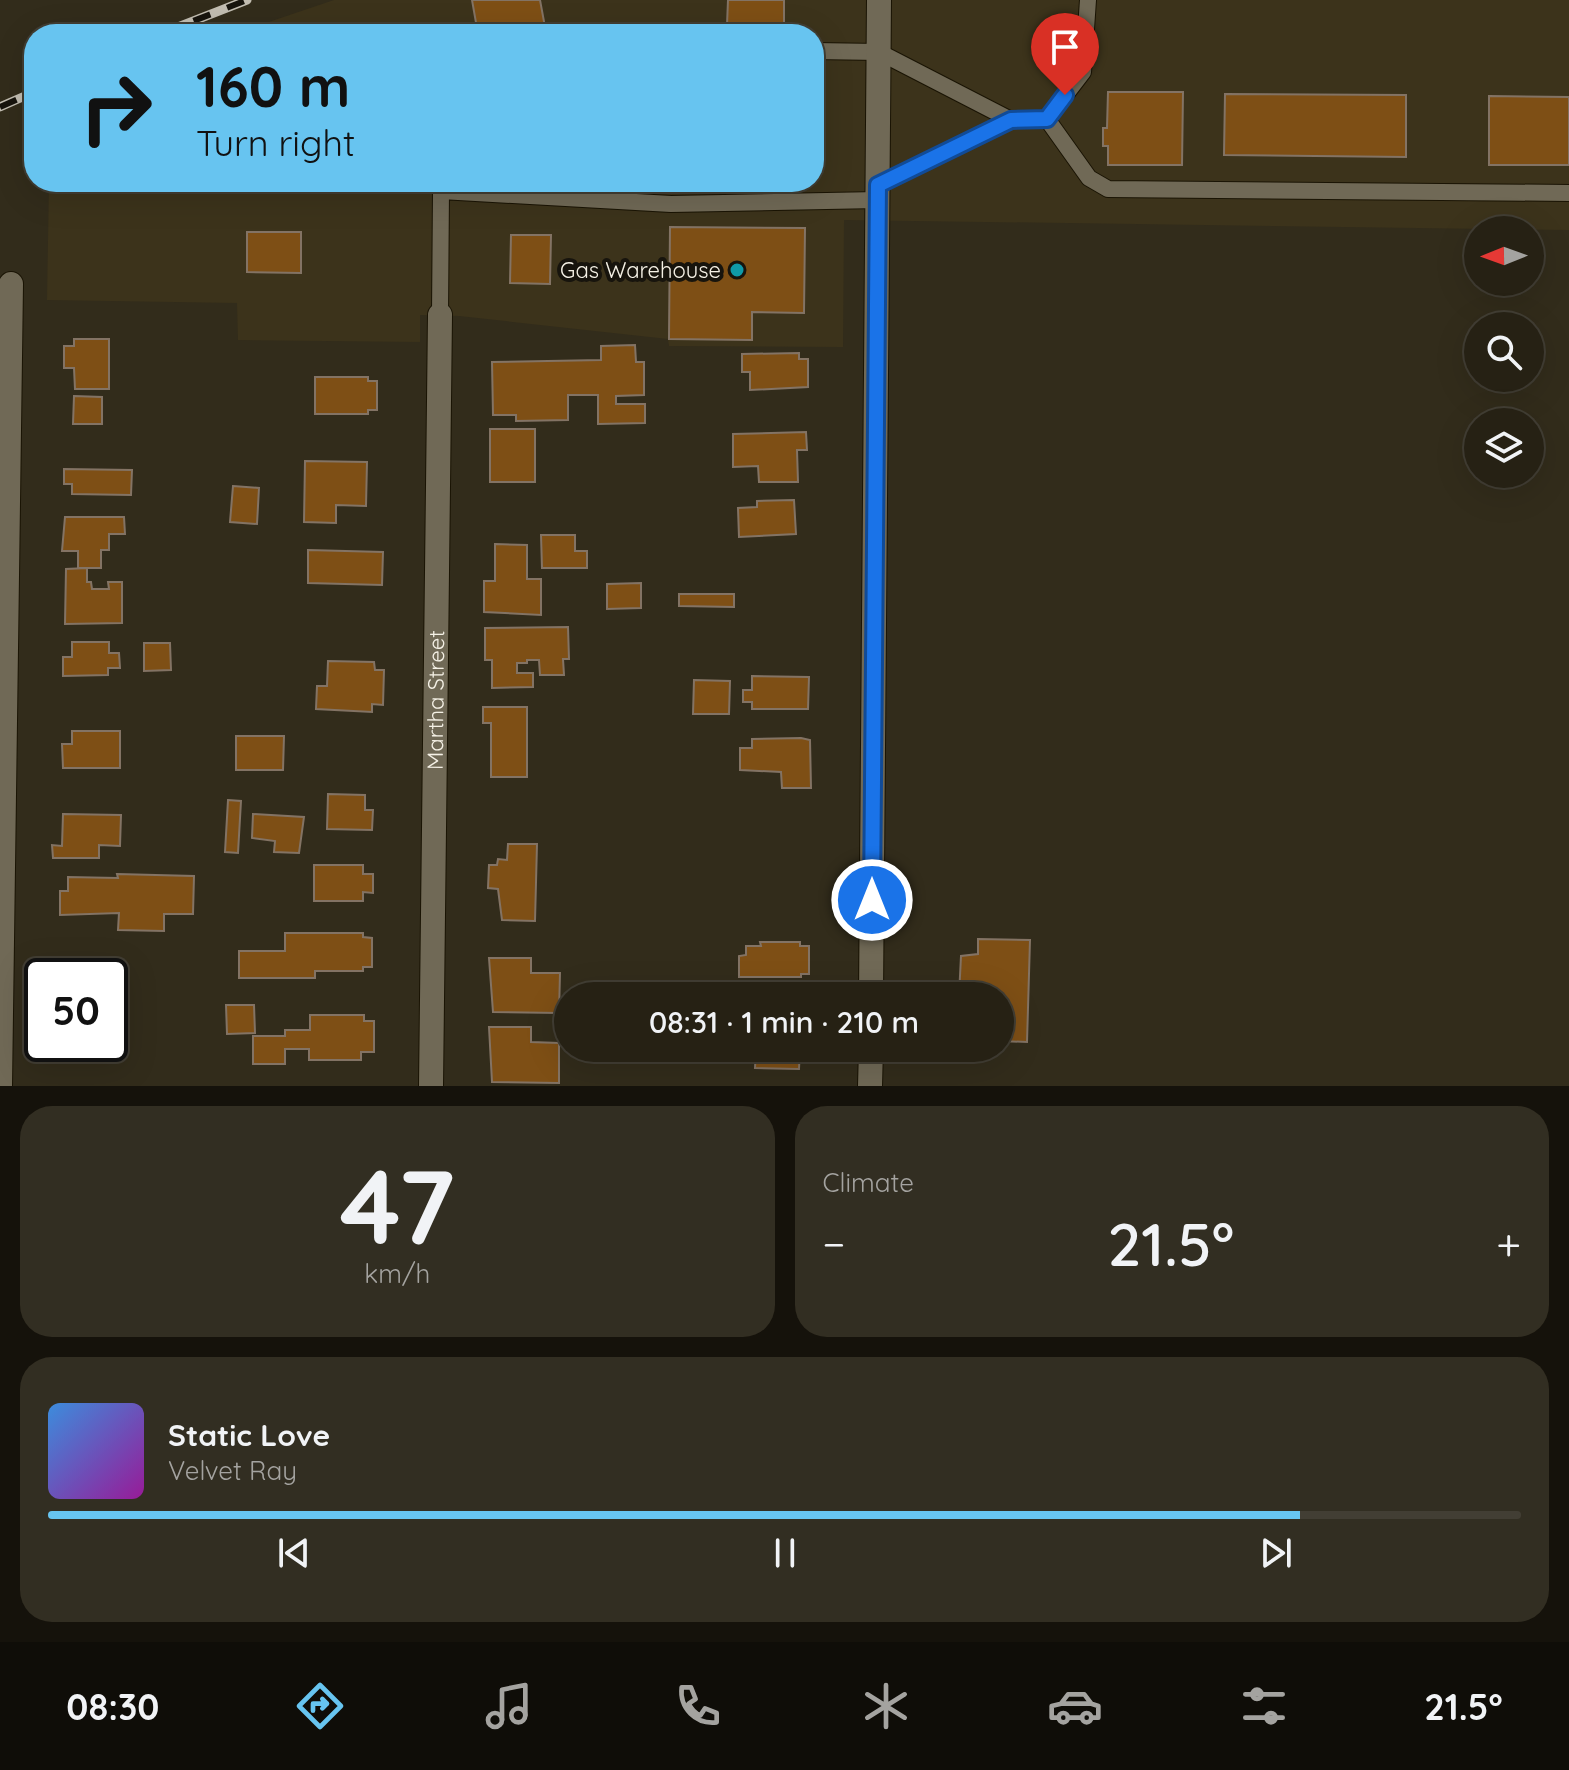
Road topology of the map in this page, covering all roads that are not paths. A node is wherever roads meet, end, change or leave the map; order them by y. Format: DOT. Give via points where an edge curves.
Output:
graph roads {
  1 [pos="879,0"];
  2 [pos="1088,0"];
  3 [pos="824,51"];
  4 [pos="879,52"];
  5 [pos="1047,119"];
  6 [pos="1011,120"];
  7 [pos="441,192"];
  8 [pos="518,192"];
  9 [pos="878,192"];
  10 [pos="1569,193"];
  11 [pos="11,284"];
  12 [pos="440,315"];
  13 [pos="871,982"];
  14 [pos="871,1062"];
  15 [pos="0,1086"];
  16 [pos="431,1086"];
  17 [pos="870,1086"];
  1 -- 4 [label="street"];
  2 -- 5 [label="lane" via="1083,72"];
  3 -- 4 [label="lane"];
  4 -- 6 [label="lane"];
  4 -- 9 [label="street"];
  5 -- 6 [label="lane"];
  5 -- 10 [label="lane" via="1089,178 1108,189"];
  6 -- 9 [label="lane"];
  7 -- 12 [label="lane"];
  8 -- 9 [label="lane" via="671,204"];
  9 -- 13 [label="street"];
  11 -- 15 [label="street"];
  12 -- 16 [label="street, Martha Street"];
  14 -- 17 [label="street"];
}
